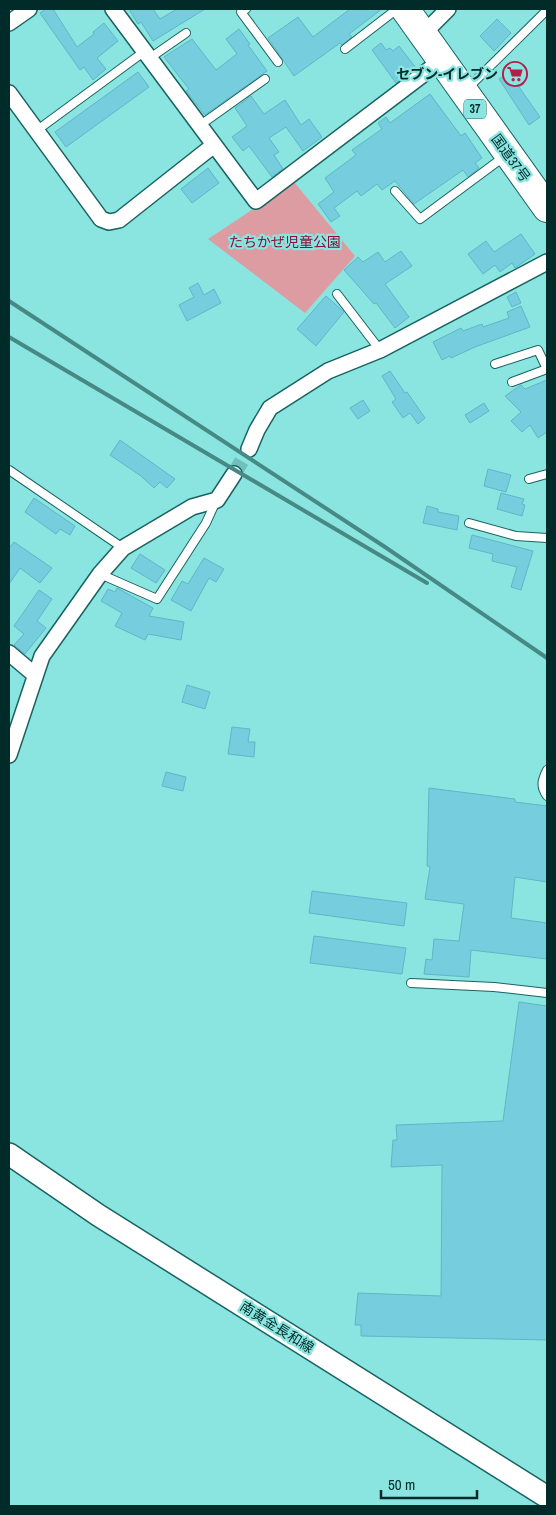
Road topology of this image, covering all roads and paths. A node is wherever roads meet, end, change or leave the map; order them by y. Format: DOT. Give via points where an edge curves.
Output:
graph roads {
  1 [pos="29,9"];
  2 [pos="114,9"];
  3 [pos="246,9"];
  4 [pos="397,9"];
  5 [pos="405,9"];
  6 [pos="448,9"];
  7 [pos="547,10"];
  8 [pos="9,23"];
  9 [pos="186,33"];
  10 [pos="423,34"];
  11 [pos="345,49"];
  12 [pos="147,55"];
  13 [pos="442,60"];
  14 [pos="278,62"];
  15 [pos="265,79"];
  16 [pos="463,92"];
  17 [pos="9,93"];
  18 [pos="199,126"];
  19 [pos="36,131"];
  20 [pos="214,145"];
  21 [pos="508,154"];
  22 [pos="395,190"];
  23 [pos="547,208"];
  24 [pos="547,262"];
  25 [pos="338,294"];
  26 [pos="380,350"];
  27 [pos="495,364"];
  28 [pos="512,382"];
  29 [pos="249,449"];
  30 [pos="9,470"];
  31 [pos="234,474"];
  32 [pos="547,474"];
  33 [pos="529,479"];
  34 [pos="217,500"];
  35 [pos="469,523"];
  36 [pos="547,538"];
  37 [pos="122,548"];
  38 [pos="100,574"];
  39 [pos="9,653"];
  40 [pos="35,675"];
  41 [pos="9,755"];
  42 [pos="547,770"];
  43 [pos="547,796"];
  44 [pos="412,983"];
  45 [pos="547,994"];
  46 [pos="9,1154"];
  47 [pos="547,1497"];
  1 -- 8 [label="street"];
  2 -- 12 [label="street"];
  3 -- 14 [label="lane" via="241,12"];
  4 -- 11 [label="lane"];
  5 -- 10 [label="highway, 国道37号 / 37"];
  6 -- 10 [label="street"];
  7 -- 16 [label="lane"];
  9 -- 12 [label="lane"];
  10 -- 13 [label="highway, 国道37号 / 37"];
  12 -- 18 [label="street"];
  12 -- 19 [label="lane"];
  13 -- 16 [label="highway, 国道37号 / 37"];
  13 -- 20 [label="street" via="256,201"];
  15 -- 18 [label="lane"];
  16 -- 21 [label="highway, 国道37号 / 37"];
  17 -- 19 [label="street"];
  18 -- 20 [label="street"];
  19 -- 20 [label="street" via="101,219 109,222 119,220"];
  21 -- 22 [label="lane" via="420,219"];
  21 -- 23 [label="highway, 国道37号 / 37"];
  24 -- 26 [label="street"];
  25 -- 26 [label="lane"];
  26 -- 29 [label="street" via="328,371 270,408"];
  27 -- 28 [label="lane" via="538,350 547,369"];
  30 -- 37 [label="lane"];
  31 -- 34 [label="street"];
  32 -- 33 [label="lane"];
  34 -- 37 [label="street" via="192,507"];
  34 -- 38 [label="lane" via="206,523 157,599"];
  35 -- 36 [label="lane" via="516,536"];
  37 -- 38 [label="street"];
  38 -- 40 [label="street" via="42,656"];
  39 -- 40 [label="street"];
  40 -- 41 [label="street"];
  42 -- 43 [label="lane" via="542,780 542,790"];
  44 -- 45 [label="lane" via="494,987"];
  46 -- 47 [label="main road, 南黄金長和線" via="107,1220"];
}
